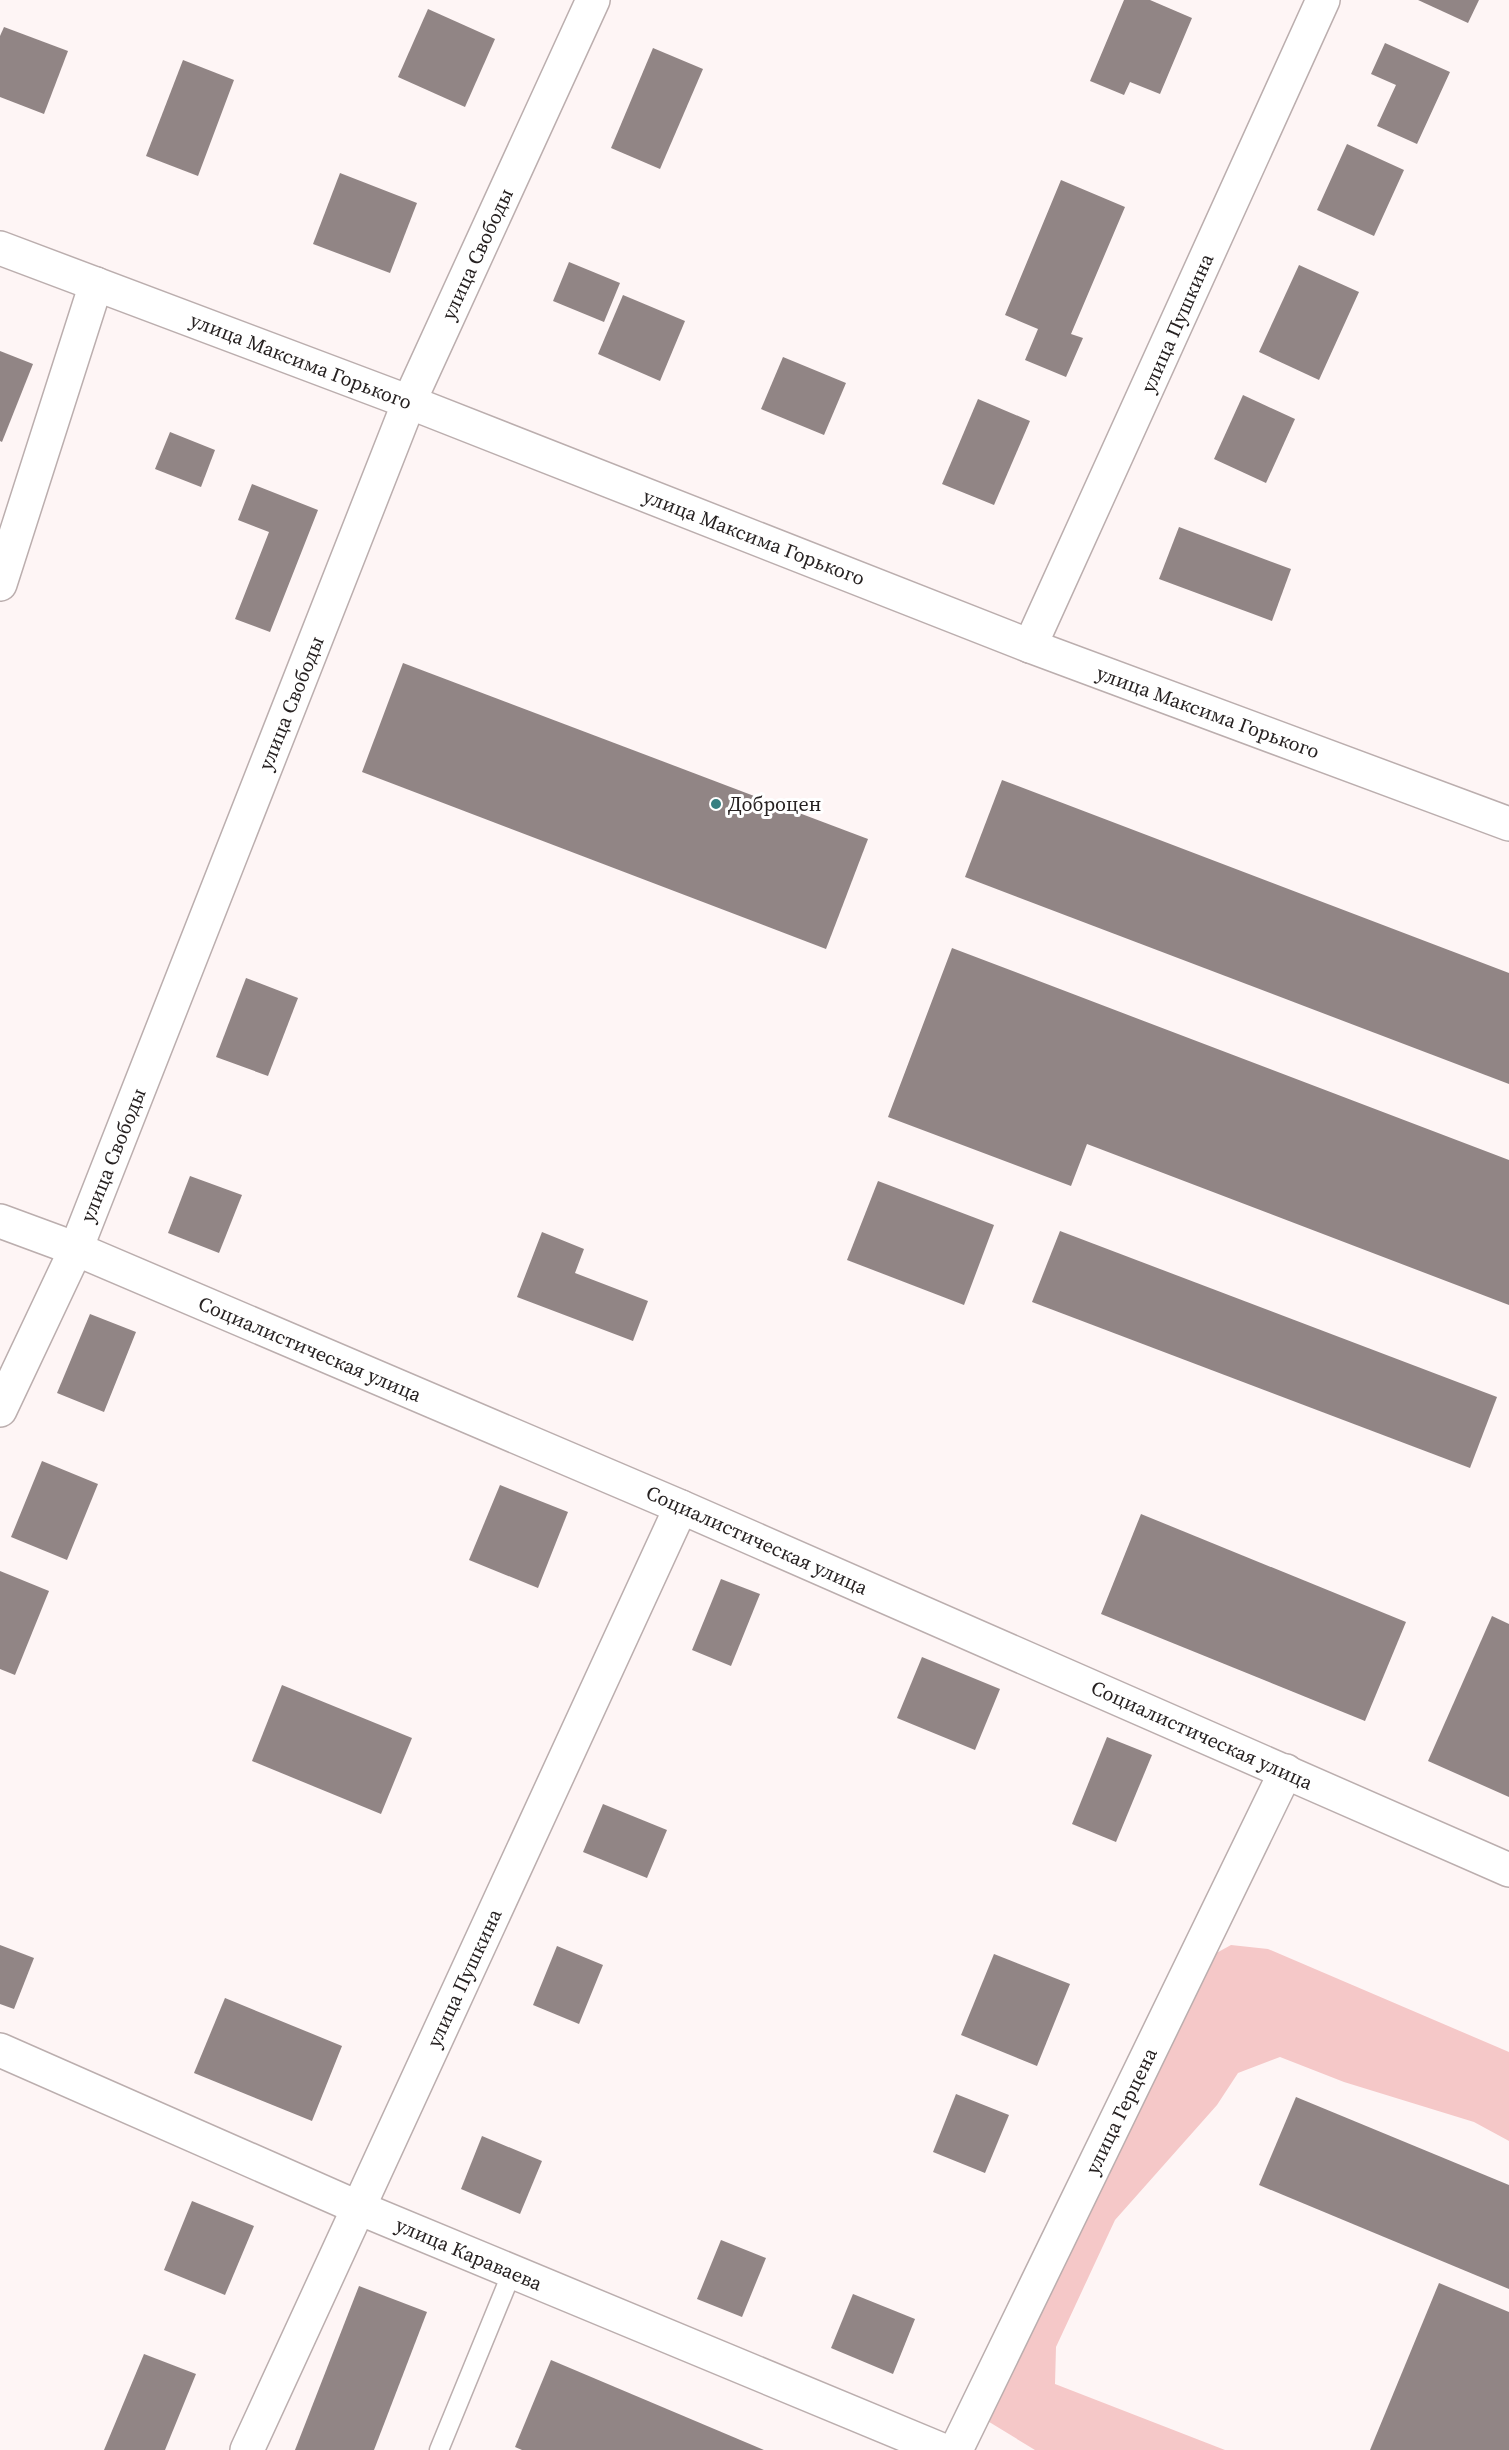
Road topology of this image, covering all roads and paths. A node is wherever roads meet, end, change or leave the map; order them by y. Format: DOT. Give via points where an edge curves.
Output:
graph roads {
  1 [pos="593,0"];
  2 [pos="1323,0"];
  3 [pos="0,248"];
  4 [pos="96,284"];
  5 [pos="409,402"];
  6 [pos="0,585"];
  7 [pos="1030,646"];
  8 [pos="1509,824"];
  9 [pos="0,1221"];
  10 [pos="76,1249"];
  11 [pos="0,1410"];
  12 [pos="681,1507"];
  13 [pos="1286,1771"];
  14 [pos="1509,1870"];
  15 [pos="0,2050"];
  16 [pos="359,2208"];
  17 [pos="512,2272"];
  18 [pos="247,2450"];
  19 [pos="440,2450"];
  20 [pos="942,2450"];
  21 [pos="956,2450"];
  1 -- 5 [label="street, улица Свободы"];
  2 -- 7 [label="street, улица Пушкина"];
  3 -- 4 [label="street, улица Максима Горького"];
  4 -- 5 [label="street, улица Максима Горького"];
  4 -- 6 [label="street"];
  5 -- 7 [label="street, улица Максима Горького"];
  5 -- 10 [label="street, улица Свободы"];
  7 -- 8 [label="street, улица Максима Горького"];
  9 -- 10 [label="street, Социалистическая улица"];
  10 -- 11 [label="street, улица Свободы"];
  10 -- 12 [label="street, Социалистическая улица"];
  12 -- 13 [label="street, Социалистическая улица"];
  12 -- 16 [label="street, улица Пушкина"];
  13 -- 14 [label="street, Социалистическая улица"];
  13 -- 21 [label="street, улица Герцена"];
  15 -- 16 [label="street, улица Караваева"];
  16 -- 17 [label="street, улица Караваева"];
  16 -- 18 [label="street, улица Пушкина"];
  17 -- 19 [label="lane"];
  17 -- 20 [label="street, улица Караваева"];
}
